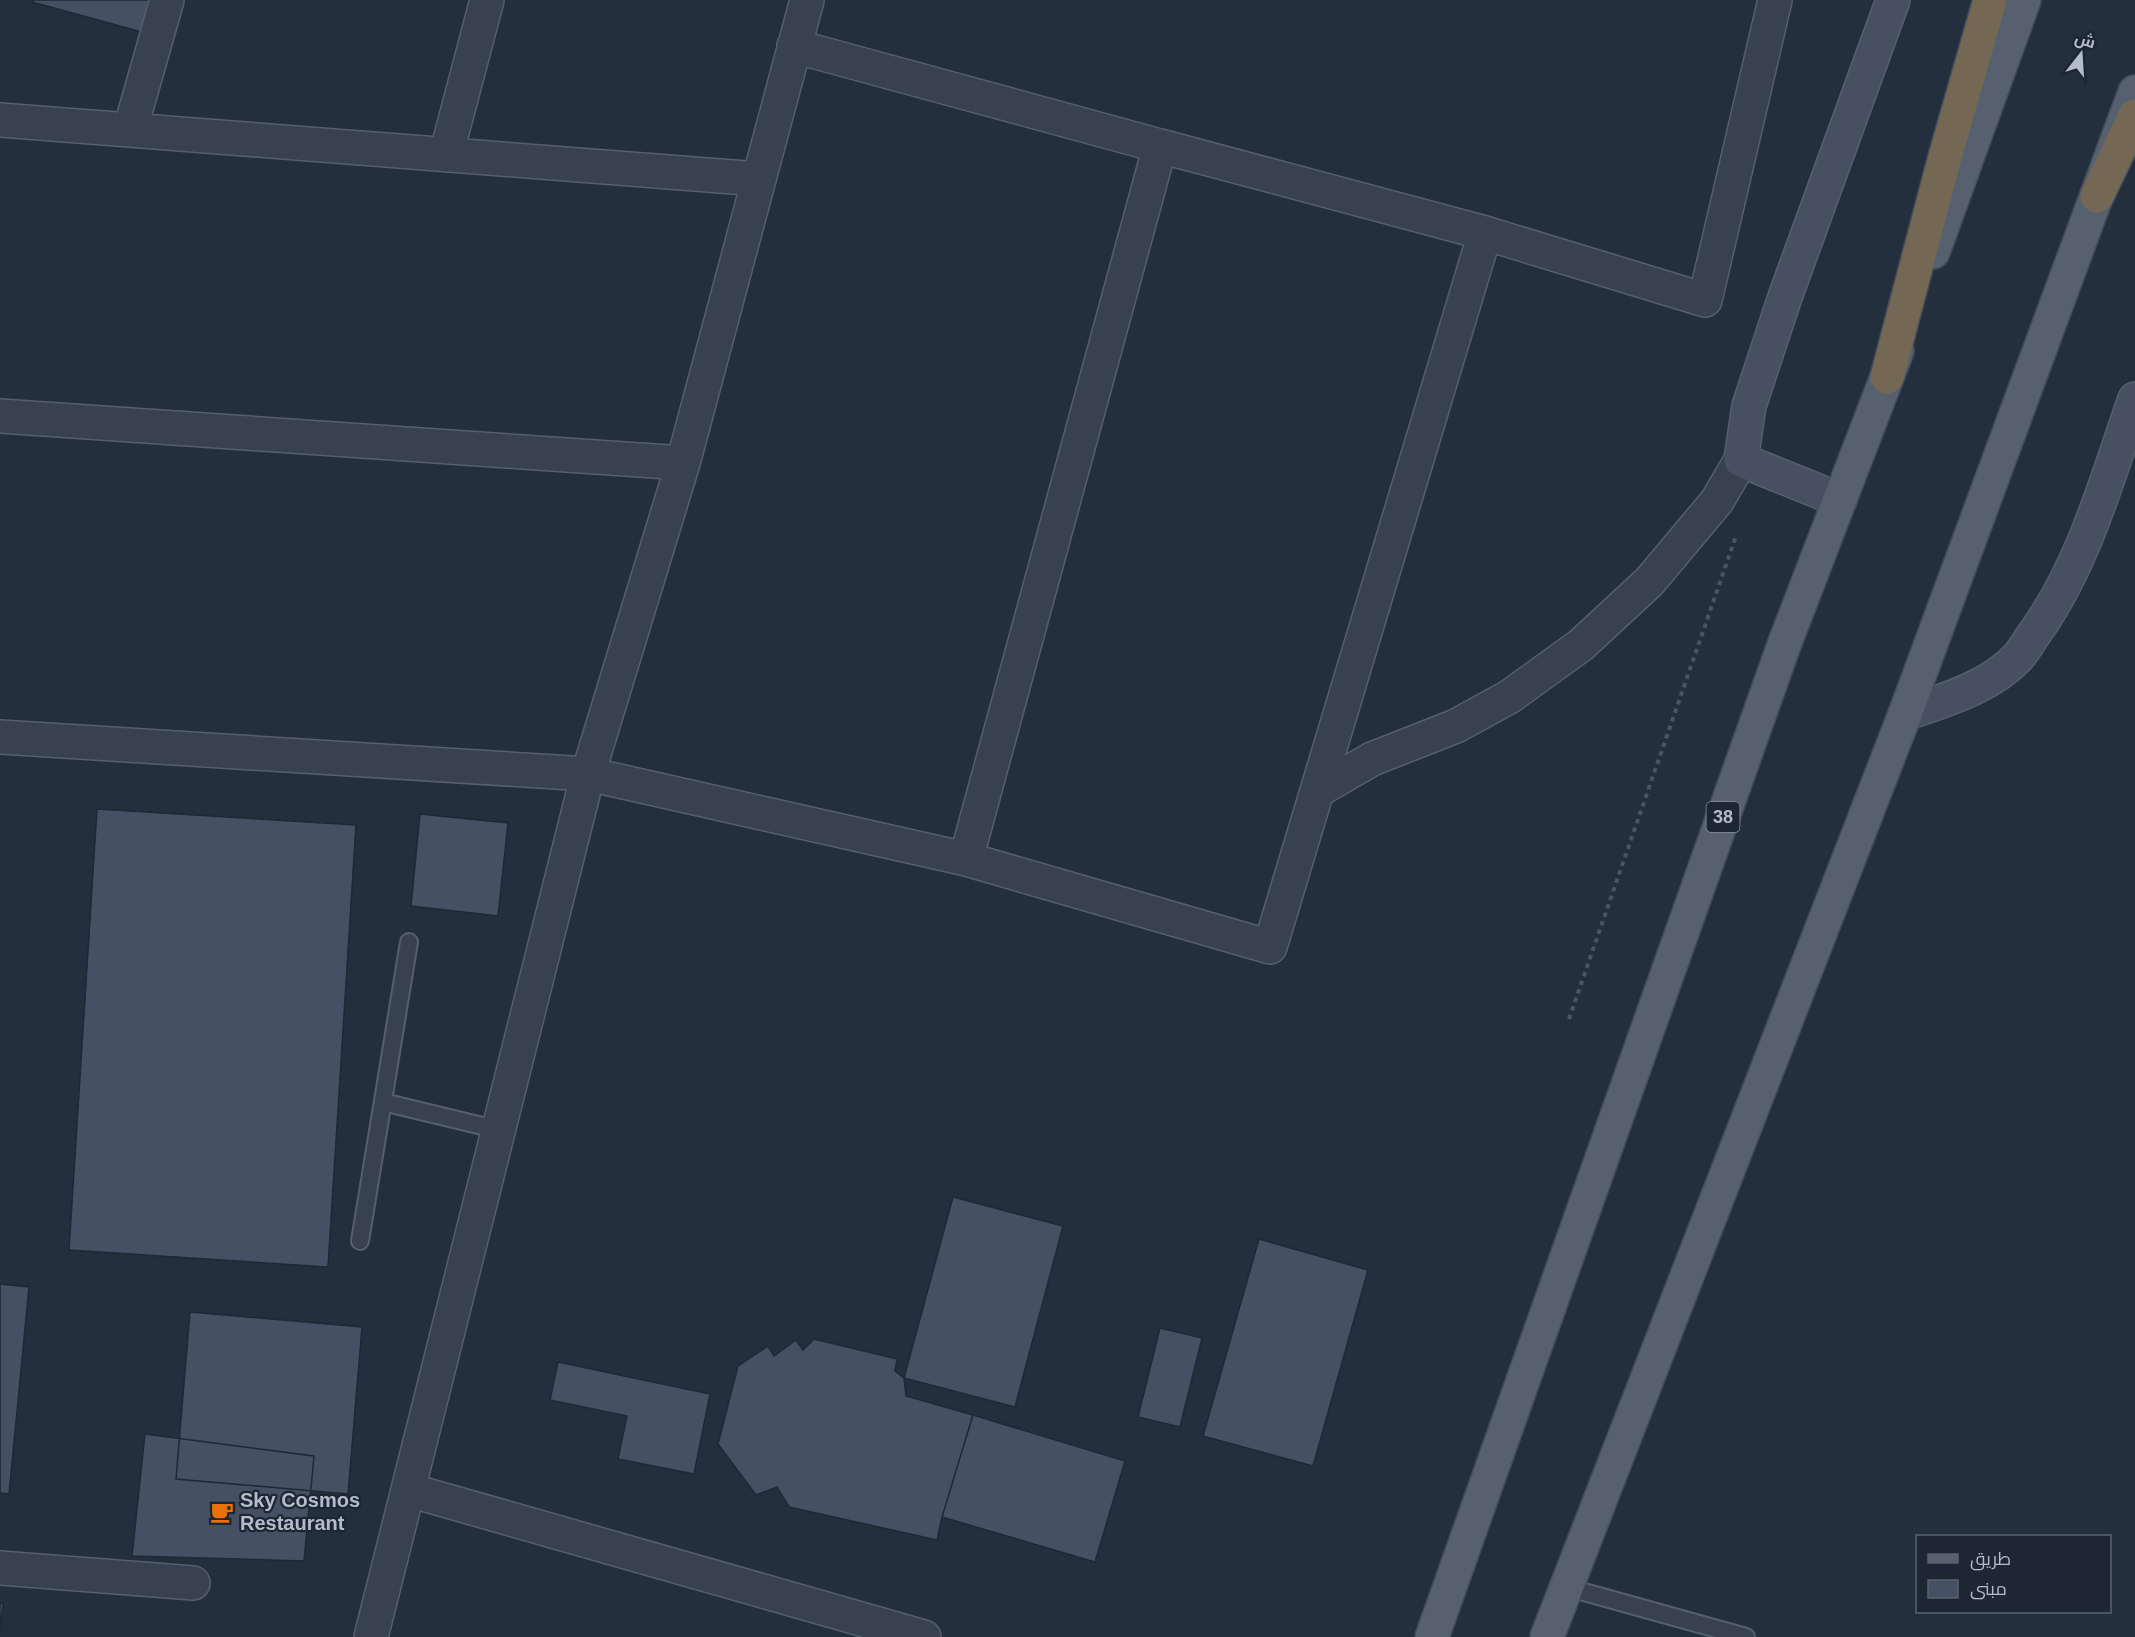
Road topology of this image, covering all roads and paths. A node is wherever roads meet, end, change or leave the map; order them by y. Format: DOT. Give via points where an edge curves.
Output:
graph roads {
  1 [pos="167,0"];
  2 [pos="487,0"];
  3 [pos="807,0"];
  4 [pos="1775,0"];
  5 [pos="1893,0"];
  6 [pos="1990,0"];
  7 [pos="2024,0"];
  8 [pos="794,46"];
  9 [pos="2135,92"];
  10 [pos="2135,116"];
  11 [pos="0,120"];
  12 [pos="130,130"];
  13 [pos="1160,146"];
  14 [pos="446,155"];
  15 [pos="759,179"];
  16 [pos="2097,196"];
  17 [pos="1485,233"];
  18 [pos="1887,377"];
  19 [pos="2135,399"];
  20 [pos="0,416"];
  21 [pos="1741,460"];
  22 [pos="683,464"];
  23 [pos="1840,500"];
  24 [pos="1905,714"];
  25 [pos="0,737"];
  26 [pos="588,774"];
  27 [pos="1317,791"];
  28 [pos="966,859"];
  29 [pos="409,942"];
  30 [pos="383,1102"];
  31 [pos="499,1130"];
  32 [pos="360,1241"];
  33 [pos="409,1490"];
  34 [pos="0,1568"];
  35 [pos="193,1583"];
  36 [pos="1566,1587"];
  37 [pos="371,1637"];
  38 [pos="924,1637"];
  39 [pos="1432,1637"];
  40 [pos="1547,1637"];
  41 [pos="1746,1637"];
  1 -- 12 [label="street"];
  2 -- 14 [label="street"];
  3 -- 8 [label="street"];
  4 -- 17 [label="street" via="1705,300"];
  5 -- 21 [label="street" via="1785,297 1749,406"];
  6 -- 18 [label="highway"];
  7 -- 18 [label="main road, 38"];
  8 -- 13 [label="street"];
  8 -- 15 [label="street"];
  9 -- 16 [label="main road"];
  10 -- 16 [label="highway"];
  11 -- 12 [label="street"];
  12 -- 14 [label="street"];
  13 -- 17 [label="street"];
  13 -- 28 [label="street"];
  14 -- 15 [label="street"];
  15 -- 22 [label="street"];
  16 -- 24 [label="main road"];
  17 -- 27 [label="street"];
  18 -- 23 [label="main road, 38"];
  19 -- 24 [label="street" via="2082,546 2052,609 2018,657 1987,681"];
  20 -- 22 [label="street"];
  21 -- 23 [label="street"];
  21 -- 27 [label="street" via="1717,501 1650,581 1581,645 1509,697 1456,726 1372,759"];
  22 -- 26 [label="street"];
  23 -- 39 [label="main road, 38" via="1780,656"];
  24 -- 36 [label="main road"];
  25 -- 26 [label="street"];
  26 -- 28 [label="street"];
  26 -- 31 [label="street"];
  27 -- 28 [label="street" via="1270,946"];
  29 -- 30 [label="lane"];
  30 -- 31 [label="lane"];
  30 -- 32 [label="lane"];
  31 -- 33 [label="street"];
  33 -- 37 [label="street"];
  33 -- 38 [label="street"];
  34 -- 35 [label="street"];
  36 -- 40 [label="main road"];
  36 -- 41 [label="lane"];
}
